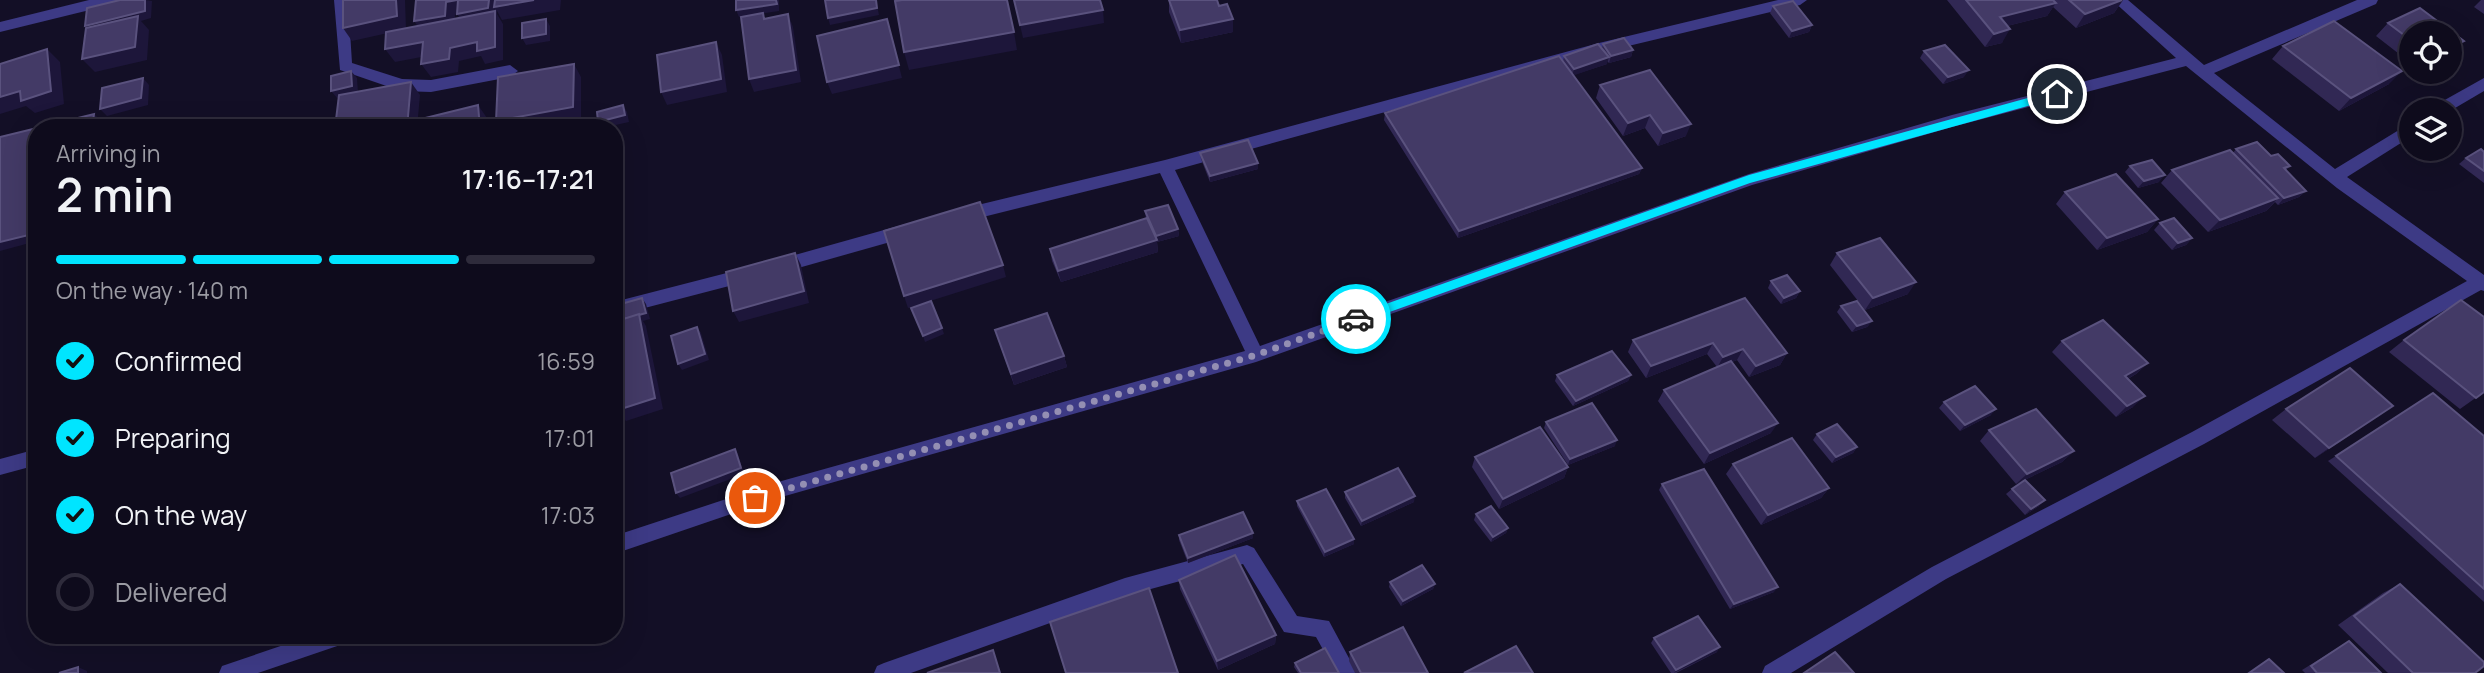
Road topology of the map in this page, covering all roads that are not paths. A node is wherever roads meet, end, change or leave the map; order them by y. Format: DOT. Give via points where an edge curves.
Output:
graph roads {
  1 [pos="110,0"];
  2 [pos="341,0"];
  3 [pos="1800,0"];
  4 [pos="2119,0"];
  5 [pos="2371,0"];
  6 [pos="0,27"];
  7 [pos="2188,60"];
  8 [pos="510,71"];
  9 [pos="2202,72"];
  10 [pos="2484,83"];
  11 [pos="2460,98"];
  12 [pos="2399,136"];
  13 [pos="1165,166"];
  14 [pos="2335,177"];
  15 [pos="949,219"];
  16 [pos="922,227"];
  17 [pos="2480,277"];
  18 [pos="623,307"];
  19 [pos="1256,355"];
  20 [pos="28,459"];
  21 [pos="0,467"];
  22 [pos="623,542"];
  23 [pos="315,644"];
  24 [pos="229,673"];
  25 [pos="884,673"];
  26 [pos="1347,673"];
  27 [pos="1772,673"];
  1 -- 6 [label="street"];
  2 -- 8 [label="street" via="345,66 401,85 431,86"];
  3 -- 13 [label="street" via="1600,48"];
  4 -- 7 [label="street"];
  5 -- 9 [label="street"];
  7 -- 9 [label="street"];
  7 -- 19 [label="street" via="1749,180"];
  9 -- 14 [label="street"];
  10 -- 11 [label="street"];
  12 -- 14 [label="street"];
  13 -- 15 [label="street"];
  13 -- 19 [label="street"];
  14 -- 17 [label="street"];
  16 -- 18 [label="street"];
  17 -- 27 [label="street" via="2198,438 1939,573"];
  19 -- 22 [label="street" via="778,490"];
  20 -- 21 [label="street"];
  23 -- 24 [label="street"];
  25 -- 26 [label="street" via="1125,587 1247,554 1291,625 1322,628"];
}
